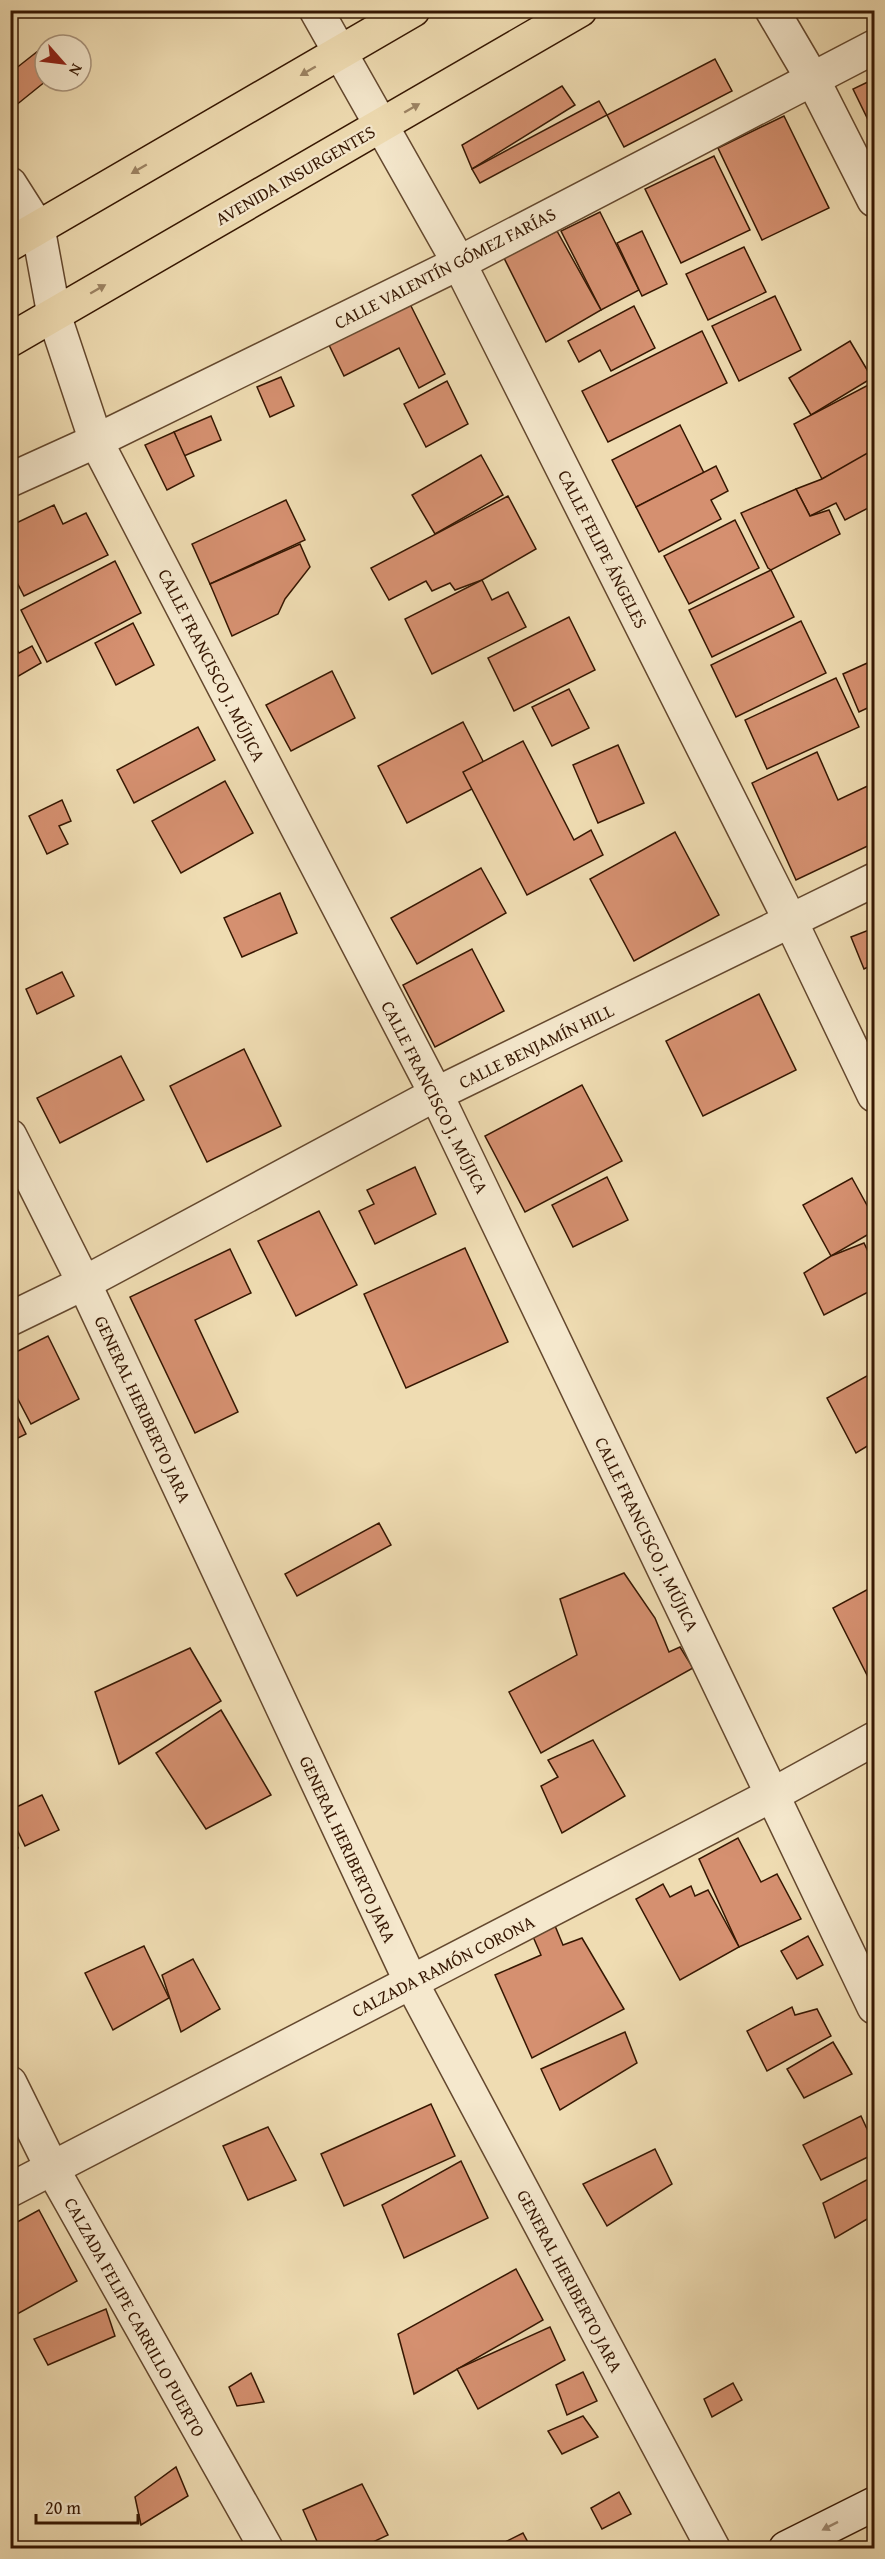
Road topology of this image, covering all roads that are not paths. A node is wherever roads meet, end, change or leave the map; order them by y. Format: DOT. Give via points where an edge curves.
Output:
graph roads {
  1 [pos="316,10"];
  2 [pos="413,10"];
  3 [pos="579,10"];
  4 [pos="772,10"];
  5 [pos="874,47"];
  6 [pos="341,52"];
  7 [pos="812,78"];
  8 [pos="382,125"];
  9 [pos="10,184"];
  10 [pos="874,200"];
  11 [pos="24,236"];
  12 [pos="459,263"];
  13 [pos="54,315"];
  14 [pos="10,340"];
  15 [pos="96,441"];
  16 [pos="10,480"];
  17 [pos="874,880"];
  18 [pos="791,922"];
  19 [pos="436,1094"];
  20 [pos="874,1095"];
  21 [pos="10,1136"];
  22 [pos="84,1283"];
  23 [pos="10,1319"];
  24 [pos="874,1739"];
  25 [pos="772,1795"];
  26 [pos="411,1982"];
  27 [pos="874,2007"];
  28 [pos="10,2083"];
  29 [pos="53,2170"];
  30 [pos="10,2190"];
  31 [pos="874,2504"];
  32 [pos="266,2548"];
  33 [pos="713,2548"];
  34 [pos="786,2548"];
  1 -- 6 [label="street, CALLE FELIPE ÁNGELES"];
  2 -- 6 [label="main road"];
  8 -- 3 [label="main road, AVENIDA INSURGENTES, one-way"];
  4 -- 7 [label="street"];
  5 -- 7 [label="street, CALLE VALENTÍN GÓMEZ FARÍAS"];
  6 -- 8 [label="street, CALLE FELIPE ÁNGELES"];
  6 -- 11 [label="main road, one-way"];
  7 -- 10 [label="street"];
  7 -- 12 [label="street, CALLE VALENTÍN GÓMEZ FARÍAS"];
  8 -- 12 [label="street, CALLE FELIPE ÁNGELES"];
  13 -- 8 [label="main road, AVENIDA INSURGENTES, one-way"];
  9 -- 11 [label="street, CALLE FRANCISCO J. MÚJICA"];
  11 -- 13 [label="street, CALLE FRANCISCO J. MÚJICA"];
  12 -- 15 [label="street, CALLE VALENTÍN GÓMEZ FARÍAS"];
  12 -- 18 [label="street, CALLE FELIPE ÁNGELES"];
  13 -- 14 [label="main road, AVENIDA INSURGENTES"];
  13 -- 15 [label="street, CALLE FRANCISCO J. MÚJICA"];
  15 -- 16 [label="street, CALLE VALENTÍN GÓMEZ FARÍAS"];
  15 -- 19 [label="street, CALLE FRANCISCO J. MÚJICA"];
  17 -- 18 [label="street, CALLE BENJAMÍN HILL"];
  18 -- 19 [label="street, CALLE BENJAMÍN HILL"];
  18 -- 20 [label="street, CALLE FELIPE ÁNGELES"];
  19 -- 22 [label="street, CALLE BENJAMÍN HILL"];
  19 -- 25 [label="street, CALLE FRANCISCO J. MÚJICA"];
  21 -- 22 [label="street, GENERAL HERIBERTO JARA"];
  22 -- 23 [label="street, CALLE BENJAMÍN HILL"];
  22 -- 26 [label="street, GENERAL HERIBERTO JARA"];
  24 -- 25 [label="street, CALZADA RAMÓN CORONA"];
  25 -- 26 [label="street, CALZADA RAMÓN CORONA"];
  25 -- 27 [label="street, CALLE FRANCISCO J. MÚJICA"];
  26 -- 29 [label="street, CALZADA RAMÓN CORONA"];
  26 -- 33 [label="street, GENERAL HERIBERTO JARA"];
  28 -- 29 [label="street, CALZADA FELIPE CARRILLO PUERTO"];
  29 -- 30 [label="street, CALZADA RAMÓN CORONA"];
  29 -- 32 [label="street, CALZADA FELIPE CARRILLO PUERTO"];
  31 -- 34 [label="street, one-way"];
}
